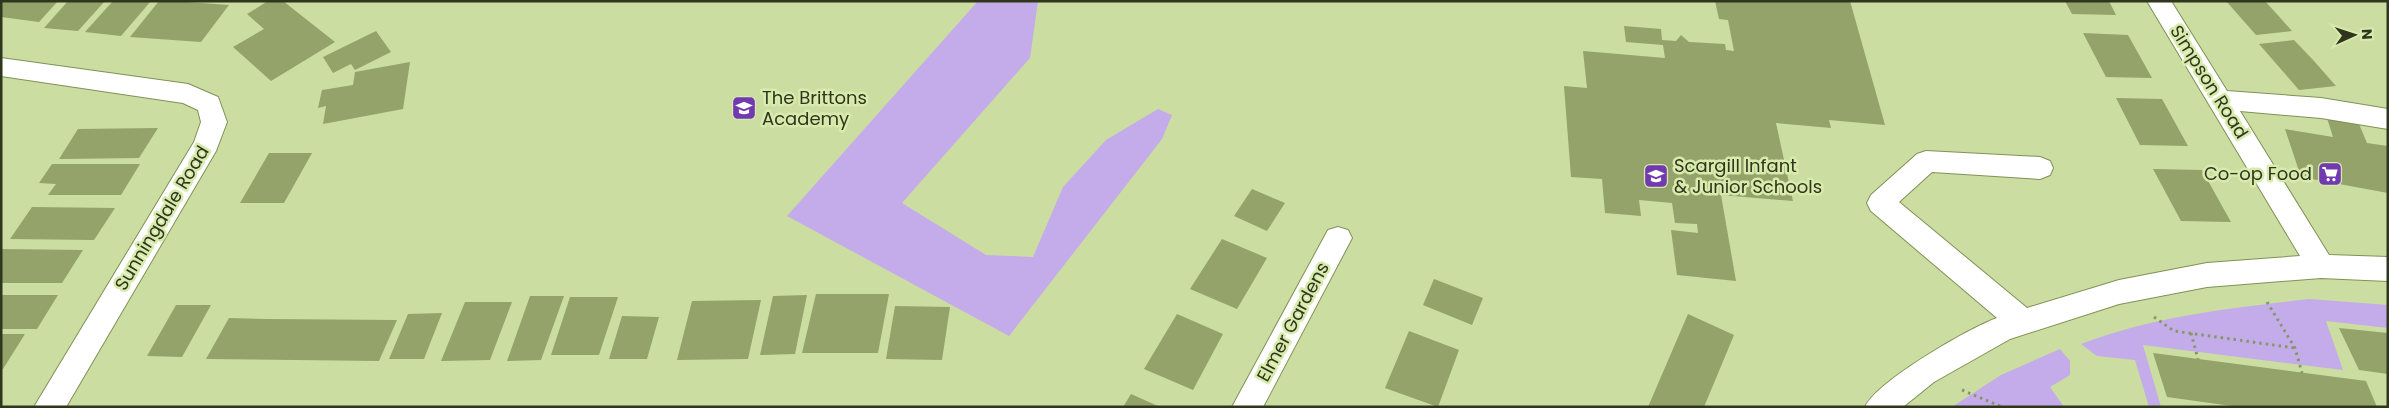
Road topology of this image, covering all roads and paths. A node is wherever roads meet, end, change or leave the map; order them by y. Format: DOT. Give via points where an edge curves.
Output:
graph roads {
  1 [pos="2159,1"];
  2 [pos="1,67"];
  3 [pos="2219,100"];
  4 [pos="2388,119"];
  5 [pos="2040,168"];
  6 [pos="1338,238"];
  7 [pos="2321,266"];
  8 [pos="2388,269"];
  9 [pos="2249,272"];
  10 [pos="2119,292"];
  11 [pos="2023,322"];
  12 [pos="2191,334"];
  13 [pos="2295,348"];
  14 [pos="2198,359"];
  15 [pos="2302,372"];
  16 [pos="49,407"];
  17 [pos="1247,407"];
  18 [pos="1880,407"];
  1 -- 3 [label="street, Simpson Road"];
  2 -- 16 [label="street, Sunningdale Road" via="188,94 208,104 214,122 207,144"];
  3 -- 4 [label="street" via="2321,108"];
  3 -- 7 [label="street, Simpson Road"];
  5 -- 11 [label="street" via="1926,161 1881,203"];
  6 -- 17 [label="street, Elmer Gardens"];
  7 -- 8 [label="street"];
  7 -- 9 [label="street"];
  9 -- 10 [label="street" via="2207,275"];
  9 -- 13 [label="path"];
  10 -- 11 [label="street"];
  10 -- 12 [label="path" via="2174,331"];
  11 -- 18 [label="street" via="2001,329 1923,373"];
  12 -- 13 [label="path"];
  12 -- 14 [label="path"];
  13 -- 15 [label="path"];
}
